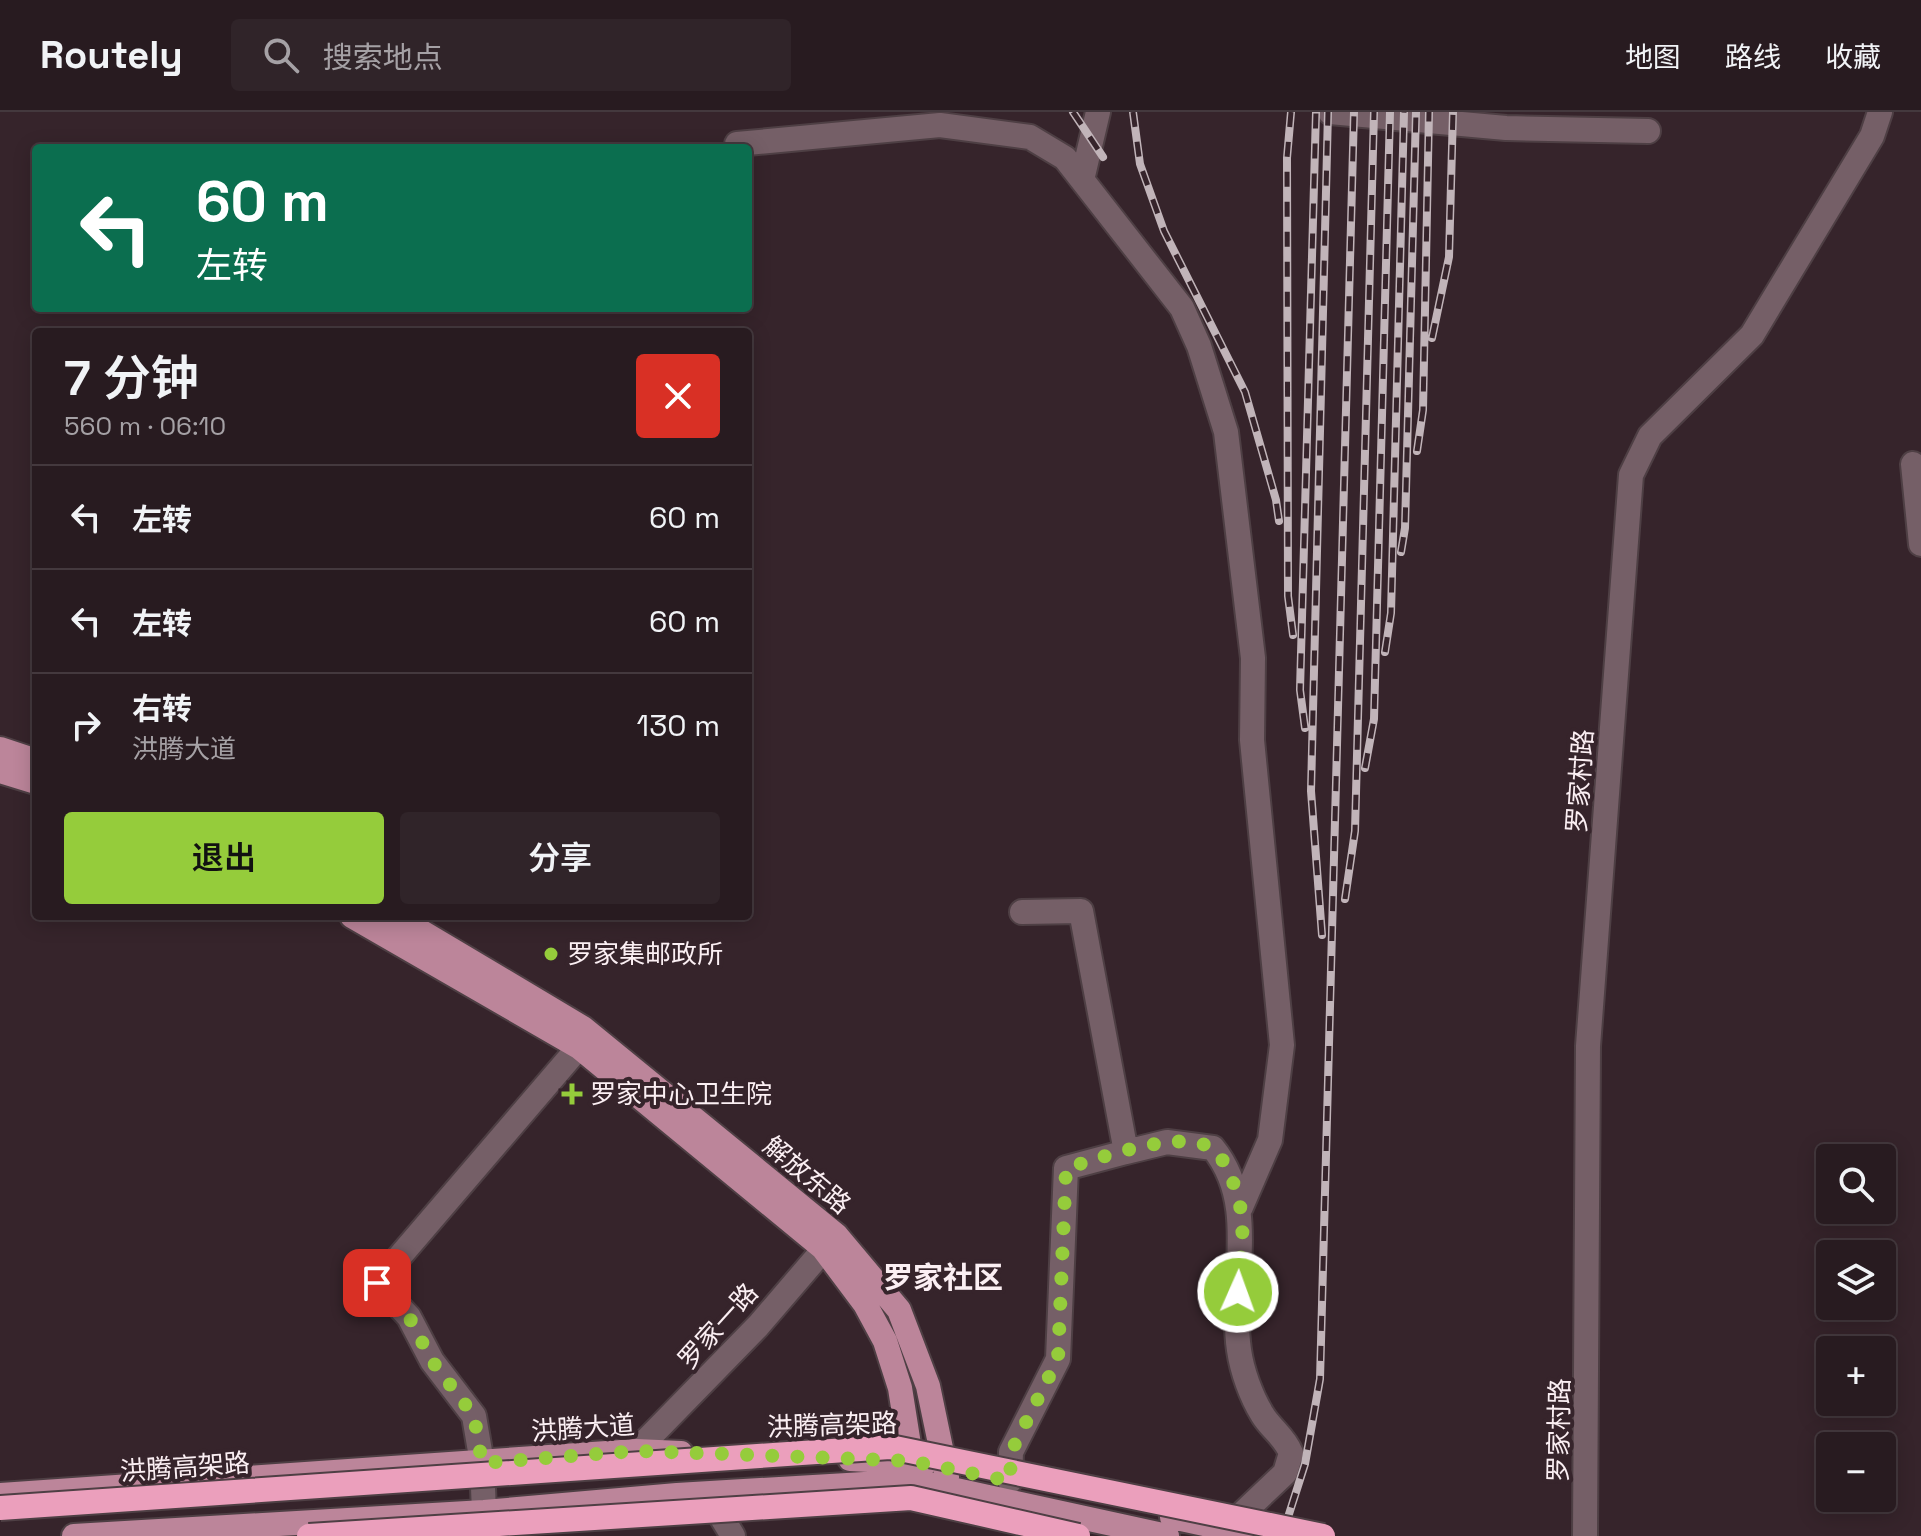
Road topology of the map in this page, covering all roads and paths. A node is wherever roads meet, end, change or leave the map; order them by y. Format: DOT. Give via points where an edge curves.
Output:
graph roads {
  1 [pos="1098,112"];
  2 [pos="1330,112"];
  3 [pos="1880,112"];
  4 [pos="1648,131"];
  5 [pos="737,144"];
  6 [pos="1082,180"];
  7 [pos="1913,464"];
  8 [pos="1921,544"];
  9 [pos="0,749"];
  10 [pos="32,760"];
  11 [pos="0,771"];
  12 [pos="32,781"];
  13 [pos="1022,912"];
  14 [pos="359,920"];
  15 [pos="402,920"];
  16 [pos="579,1047"];
  17 [pos="1126,1152"];
  18 [pos="1241,1207"];
  19 [pos="829,1241"];
  20 [pos="636,1451"];
  21 [pos="482,1463"];
  22 [pos="913,1471"];
  23 [pos="947,1476"];
  24 [pos="1011,1491"];
  25 [pos="0,1495"];
  26 [pos="677,1495"];
  27 [pos="0,1508"];
  28 [pos="484,1512"];
  29 [pos="1244,1512"];
  30 [pos="74,1536"];
  31 [pos="309,1536"];
  32 [pos="733,1536"];
  33 [pos="1020,1536"];
  34 [pos="1078,1536"];
  35 [pos="1167,1536"];
  36 [pos="1259,1536"];
  37 [pos="1323,1536"];
  38 [pos="1585,1536"];
  1 -- 6 [label="street"];
  2 -- 4 [label="street" via="1506,128"];
  3 -- 38 [label="street, 罗家村路" via="1872,136 1752,335 1650,436 1631,475 1588,1046"];
  5 -- 6 [label="street" via="940,125 1030,137 1065,158"];
  6 -- 18 [label="street" via="1182,308 1226,432 1253,658 1252,740 1282,1045 1270,1140"];
  7 -- 8 [label="street"];
  9 -- 10 [label="main road"];
  11 -- 12 [label="main road"];
  13 -- 17 [label="street" via="1081,911"];
  14 -- 16 [label="main road, 解放东路"];
  15 -- 19 [label="main road, 解放东路" via="583,1028"];
  16 -- 19 [label="main road, 解放东路"];
  16 -- 21 [label="street" via="377,1283 409,1317 432,1361 474,1416"];
  17 -- 18 [label="street" via="1167,1142 1213,1148 1225,1163"];
  17 -- 24 [label="street" via="1066,1168 1058,1359 1011,1452"];
  18 -- 29 [label="street" via="1239,1350 1263,1416 1291,1453 1285,1473"];
  19 -- 20 [label="street, 罗家一路" via="758,1326"];
  19 -- 22 [label="main road, 解放东路" via="885,1341 900,1388"];
  19 -- 23 [label="main road, 解放东路" via="899,1310 928,1386"];
  20 -- 21 [label="main road, 洪腾大道"];
  20 -- 22 [label="main road, 洪腾大道"];
  21 -- 25 [label="main road, 洪腾大道"];
  21 -- 28 [label="street"];
  22 -- 23 [label="main road, 洪腾大道"];
  22 -- 26 [label="main road, 洪腾大道"];
  23 -- 24 [label="main road, 洪腾大道"];
  24 -- 33 [label="street"];
  24 -- 35 [label="main road, 洪腾大道"];
  24 -- 36 [label="main road, 洪腾大道"];
  26 -- 28 [label="main road, 洪腾大道"];
  26 -- 32 [label="street" via="713,1503"];
  27 -- 37 [label="highway, 洪腾高架路, bridge" via="890,1447"];
  28 -- 30 [label="main road, 洪腾大道"];
  31 -- 34 [label="highway, bridge" via="911,1498"];
}
